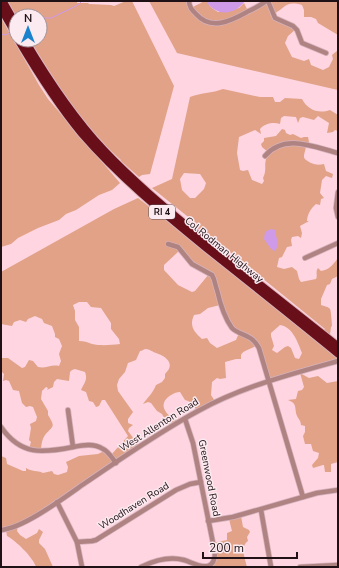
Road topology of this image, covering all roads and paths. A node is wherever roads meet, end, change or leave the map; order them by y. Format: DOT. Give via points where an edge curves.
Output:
graph roads {
  1 [pos="3,1"];
  2 [pos="189,1"];
  3 [pos="267,1"];
  4 [pos="1,8"];
  5 [pos="8,13"];
  6 [pos="8,19"];
  7 [pos="23,48"];
  8 [pos="31,48"];
  9 [pos="326,53"];
  10 [pos="338,153"];
  11 [pos="265,156"];
  12 [pos="338,192"];
  13 [pos="338,217"];
  14 [pos="338,243"];
  15 [pos="168,244"];
  16 [pos="305,258"];
  17 [pos="338,346"];
  18 [pos="338,354"];
  19 [pos="338,361"];
  20 [pos="270,382"];
  21 [pos="68,410"];
  22 [pos="185,419"];
  23 [pos="1,427"];
  24 [pos="73,447"];
  25 [pos="116,462"];
  26 [pos="201,482"];
  27 [pos="338,490"];
  28 [pos="303,497"];
  29 [pos="57,502"];
  30 [pos="261,510"];
  31 [pos="208,521"];
  32 [pos="1,530"];
  33 [pos="77,542"];
  34 [pos="338,565"];
  35 [pos="82,567"];
  36 [pos="141,567"];
  37 [pos="271,567"];
  38 [pos="300,567"];
  1 -- 5 [label="highway"];
  2 -- 3 [label="street" via="190,8 197,16 214,23 234,20"];
  3 -- 9 [label="street" via="275,18 293,26 302,43"];
  4 -- 6 [label="highway"];
  7 -- 18 [label="highway, Col Rodman Highway / RI 4" via="64,110 117,171 156,207"];
  8 -- 17 [label="highway, Col Rodman Highway / RI 4" via="77,118 104,150 153,198"];
  10 -- 11 [label="street" via="290,143 275,147"];
  12 -- 13 [label="street"];
  14 -- 16 [label="street"];
  15 -- 20 [label="street" via="178,247 192,264 212,275 225,315 233,328 257,344"];
  19 -- 20 [label="street, West Allenton Road"];
  20 -- 22 [label="street, West Allenton Road" via="208,406"];
  20 -- 28 [label="street"];
  21 -- 24 [label="street"];
  22 -- 25 [label="street, West Allenton Road"];
  22 -- 26 [label="street, Greenwood Road"];
  23 -- 24 [label="street" via="14,442 33,451"];
  24 -- 25 [label="street" via="100,447"];
  25 -- 29 [label="street, West Allenton Road"];
  26 -- 31 [label="street, Greenwood Road"];
  26 -- 33 [label="street, Woodhaven Road" via="176,490 92,542"];
  27 -- 28 [label="street"];
  28 -- 30 [label="street"];
  29 -- 32 [label="street, West Allenton Road" via="17,526"];
  29 -- 33 [label="street"];
  30 -- 31 [label="street"];
  30 -- 37 [label="street"];
  31 -- 36 [label="street, Greenwood Road" via="215,557 210,565 201,566 170,558"];
  33 -- 35 [label="street"];
  34 -- 38 [label="street"];
}
